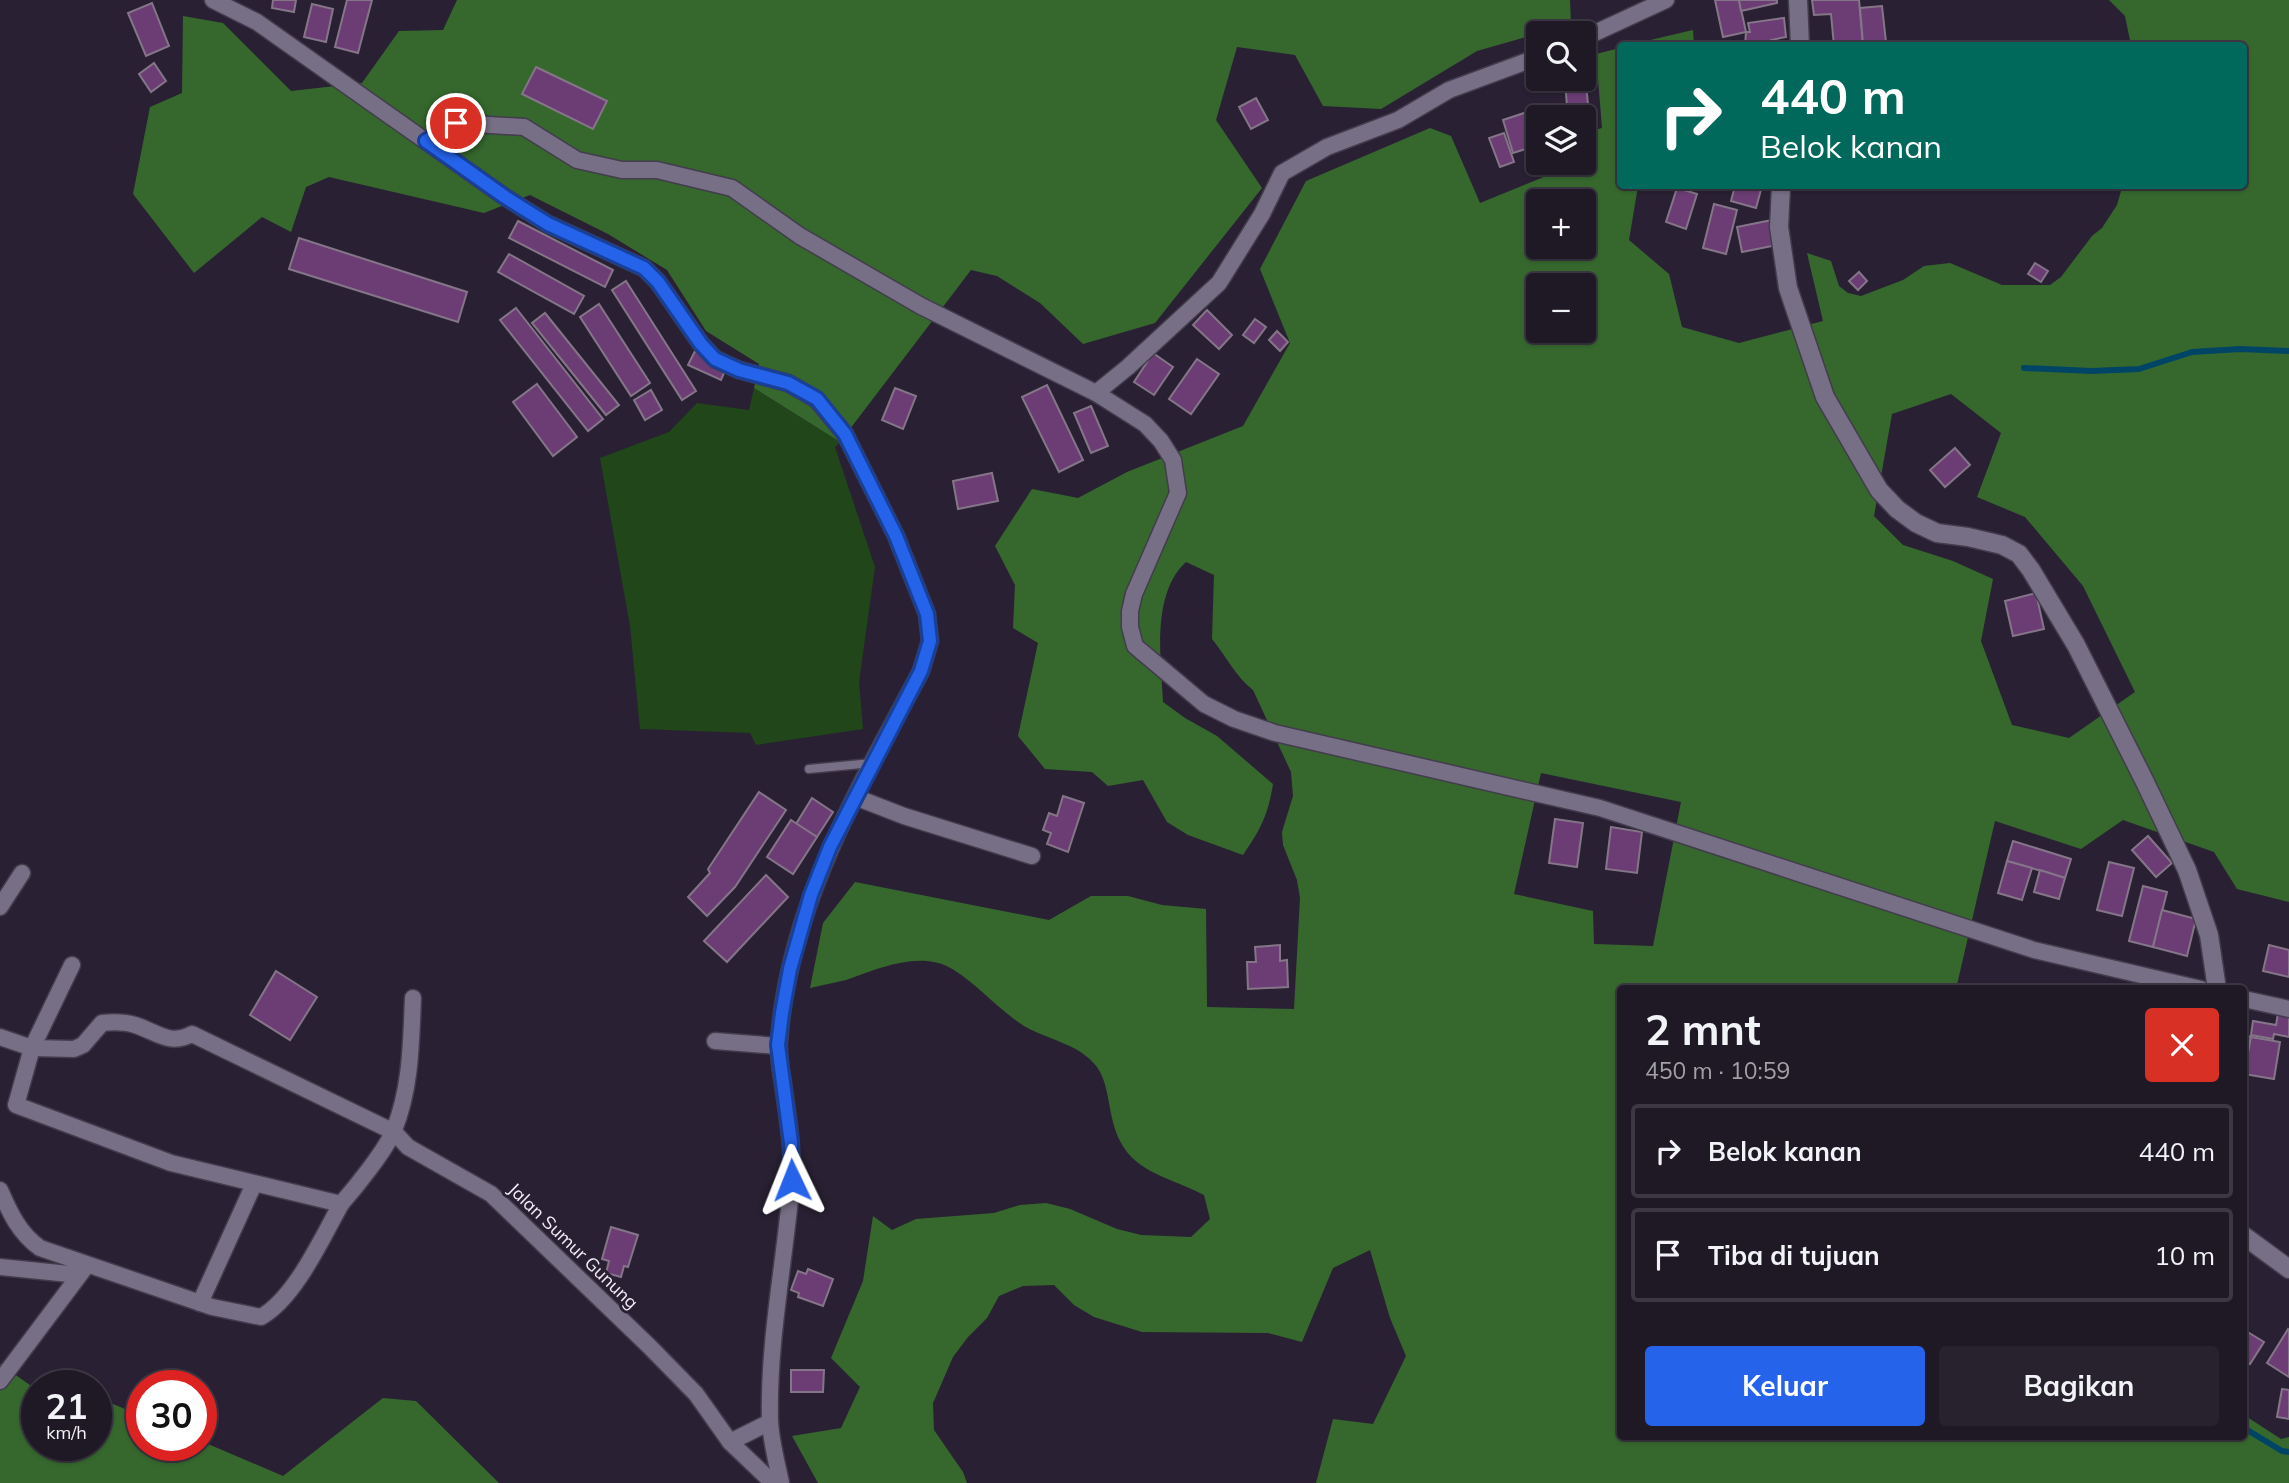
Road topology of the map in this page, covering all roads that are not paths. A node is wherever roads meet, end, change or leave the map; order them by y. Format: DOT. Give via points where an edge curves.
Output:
graph roads {
  1 [pos="214,0"];
  2 [pos="1666,0"];
  3 [pos="1798,0"];
  4 [pos="1596,32"];
  5 [pos="1800,42"];
  6 [pos="1526,61"];
  7 [pos="426,141"];
  8 [pos="1781,189"];
  9 [pos="1096,393"];
  10 [pos="872,763"];
  11 [pos="809,769"];
  12 [pos="855,797"];
  13 [pos="1032,856"];
  14 [pos="22,873"];
  15 [pos="0,907"];
  16 [pos="72,965"];
  17 [pos="2184,985"];
  18 [pos="2216,985"];
  19 [pos="413,998"];
  20 [pos="2247,1000"];
  21 [pos="2289,1009"];
  22 [pos="0,1037"];
  23 [pos="715,1041"];
  24 [pos="778,1045"];
  25 [pos="32,1048"];
  26 [pos="8,1104"];
  27 [pos="394,1132"];
  28 [pos="254,1184"];
  29 [pos="0,1191"];
  30 [pos="341,1204"];
  31 [pos="2247,1238"];
  32 [pos="0,1266"];
  33 [pos="2289,1269"];
  34 [pos="83,1270"];
  35 [pos="200,1303"];
  36 [pos="0,1381"];
  37 [pos="770,1422"];
  38 [pos="730,1442"];
  39 [pos="773,1483"];
  40 [pos="781,1483"];
  1 -- 7 [label="street" via="257,22"];
  2 -- 4 [label="street"];
  3 -- 5 [label="street"];
  6 -- 9 [label="street" via="1449,90 1398,120 1327,147 1282,173 1219,283"];
  7 -- 9 [label="street" via="456,123 524,127 577,160 622,170 657,170 732,188 800,236 921,306"];
  7 -- 10 [label="street" via="548,224 644,268 715,359 788,383 817,399 839,424 896,536 927,614 930,641 921,671"];
  8 -- 18 [label="street" via="1779,238 1788,288 1825,397 1879,489 1897,509 1937,533 2002,545 2020,554 2031,570 2076,645 2187,870 2209,935"];
  9 -- 17 [label="street" via="1145,424 1174,460 1178,493 1134,594 1130,626 1135,646 1204,705 1275,733 1600,808 2034,950"];
  10 -- 11 [label="lane"];
  10 -- 12 [label="street"];
  12 -- 13 [label="street"];
  12 -- 24 [label="street" via="811,895 790,969"];
  14 -- 15 [label="street"];
  16 -- 25 [label="street"];
  19 -- 27 [label="street" via="409,1076"];
  20 -- 21 [label="street"];
  22 -- 25 [label="street"];
  23 -- 24 [label="street"];
  24 -- 37 [label="street" via="792,1180 774,1324"];
  25 -- 26 [label="street"];
  25 -- 27 [label="street, Jalan Sumur Gunung" via="74,1049 102,1023 133,1025 178,1041 192,1034"];
  26 -- 28 [label="street" via="171,1163"];
  27 -- 30 [label="street"];
  27 -- 38 [label="street, Jalan Sumur Gunung" via="408,1147 491,1194 678,1375"];
  28 -- 30 [label="street"];
  28 -- 35 [label="street"];
  29 -- 34 [label="street" via="26,1238"];
  30 -- 35 [label="street" via="307,1265 274,1310 261,1317"];
  31 -- 33 [label="street"];
  32 -- 34 [label="street"];
  34 -- 35 [label="street"];
  34 -- 36 [label="street"];
  37 -- 38 [label="street"];
  37 -- 40 [label="street"];
  38 -- 39 [label="street, Jalan Sumur Gunung"];
}
